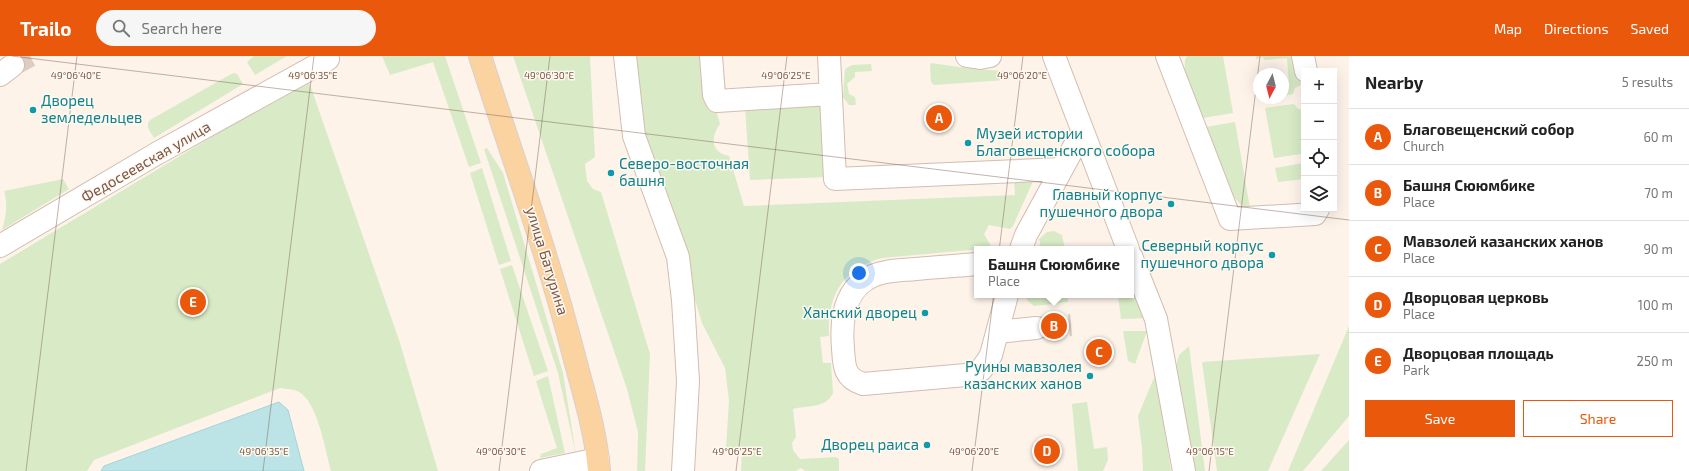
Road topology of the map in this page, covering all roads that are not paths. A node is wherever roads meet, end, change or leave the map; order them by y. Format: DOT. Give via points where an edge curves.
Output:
graph roads {
  1 [pos="480,56"];
  2 [pos="625,56"];
  3 [pos="711,56"];
  4 [pos="829,56"];
  5 [pos="967,56"];
  6 [pos="990,56"];
  7 [pos="1054,56"];
  8 [pos="1167,56"];
  9 [pos="1303,56"];
  10 [pos="331,57"];
  11 [pos="1305,68"];
  12 [pos="830,94"];
  13 [pos="1082,132"];
  14 [pos="1061,169"];
  15 [pos="1316,212"];
  16 [pos="0,246"];
  17 [pos="1022,246"];
  18 [pos="1127,246"];
  19 [pos="974,264"];
  20 [pos="1134,264"];
  21 [pos="1006,298"];
  22 [pos="1036,328"];
  23 [pos="997,332"];
  24 [pos="598,465"];
  25 [pos="541,471"];
  26 [pos="683,471"];
  27 [pos="1184,471"];
  1 -- 24 [label="main road, улица Батурина" via="540,234 591,421"];
  2 -- 26 [label="lane" via="634,136 678,257 688,381"];
  3 -- 12 [label="lane" via="714,95 717,101"];
  4 -- 12 [label="lane"];
  5 -- 6 [label="lane"];
  7 -- 13 [label="lane"];
  8 -- 15 [label="lane" via="1230,219"];
  9 -- 11 [label="lane"];
  10 -- 16 [label="lane, Федосеевская улица" via="156,154"];
  12 -- 14 [label="lane" via="835,179"];
  13 -- 14 [label="lane"];
  13 -- 18 [label="lane"];
  14 -- 17 [label="lane"];
  19 -- 23 [label="lane" via="885,272 863,282 844,309 841,328 844,368 848,376 863,384 966,375 980,370 986,363"];
  20 -- 27 [label="lane" via="1156,319"];
  21 -- 23 [label="lane"];
  22 -- 23 [label="lane"];
  24 -- 25 [label="lane" via="573,463"];
}
